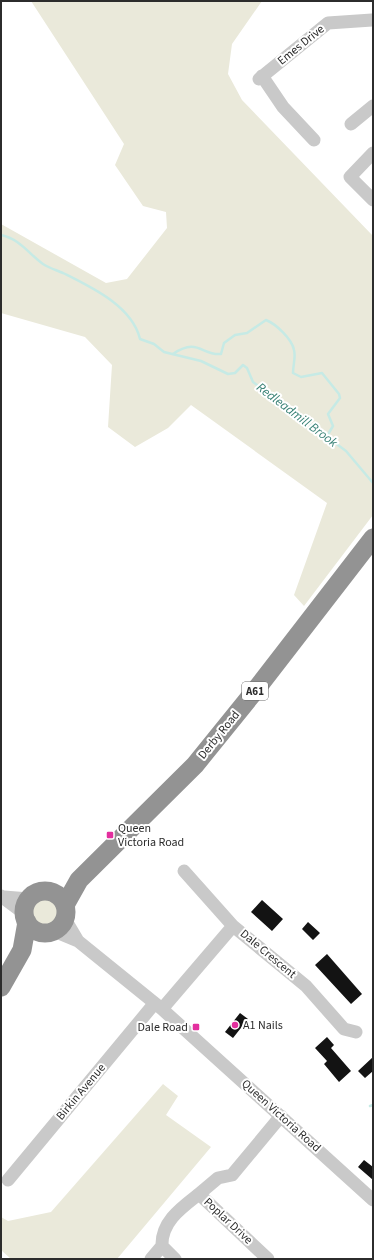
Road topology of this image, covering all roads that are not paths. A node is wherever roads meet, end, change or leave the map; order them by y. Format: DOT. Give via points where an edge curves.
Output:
graph roads {
  1 [pos="373,21"];
  2 [pos="373,106"];
  3 [pos="351,124"];
  4 [pos="314,140"];
  5 [pos="373,153"];
  6 [pos="373,200"];
  7 [pos="373,538"];
  8 [pos="184,871"];
  9 [pos="79,880"];
  10 [pos="51,892"];
  11 [pos="3,896"];
  12 [pos="27,912"];
  13 [pos="57,922"];
  14 [pos="233,926"];
  15 [pos="22,950"];
  16 [pos="1,987"];
  17 [pos="158,1006"];
  18 [pos="356,1032"];
  19 [pos="281,1116"];
  20 [pos="8,1180"];
  21 [pos="199,1194"];
  22 [pos="373,1200"];
  23 [pos="162,1246"];
  24 [pos="151,1259"];
  25 [pos="175,1259"];
  26 [pos="268,1259"];
  1 -- 4 [label="street, Emes Drive" via="328,23 260,78"];
  2 -- 3 [label="street"];
  5 -- 6 [label="street" via="350,177"];
  7 -- 9 [label="highway, Derby Road / A61" via="195,765"];
  8 -- 14 [label="street, Dale Crescent"];
  9 -- 10 [label="highway, Derby Road / A61"];
  9 -- 13 [label="highway, Derby Road / A61"];
  10 -- 12 [label="highway" via="35,894"];
  10 -- 13 [label="highway" via="57,895"];
  11 -- 12 [label="street"];
  12 -- 13 [label="highway" via="34,930"];
  12 -- 15 [label="highway, A61"];
  13 -- 15 [label="highway, A61"];
  13 -- 17 [label="street, Queen Victoria Road"];
  14 -- 17 [label="street"];
  14 -- 18 [label="street, Dale Crescent" via="306,986 344,1029"];
  15 -- 16 [label="highway, A61"];
  17 -- 19 [label="street, Queen Victoria Road"];
  17 -- 20 [label="street, Birkin Avenue"];
  19 -- 21 [label="street, Poplar Drive" via="232,1175 218,1178"];
  19 -- 22 [label="street, Queen Victoria Road"];
  21 -- 23 [label="street" via="167,1223 162,1236"];
  21 -- 26 [label="street, Poplar Drive"];
  23 -- 24 [label="street"];
  23 -- 25 [label="street"];
}
